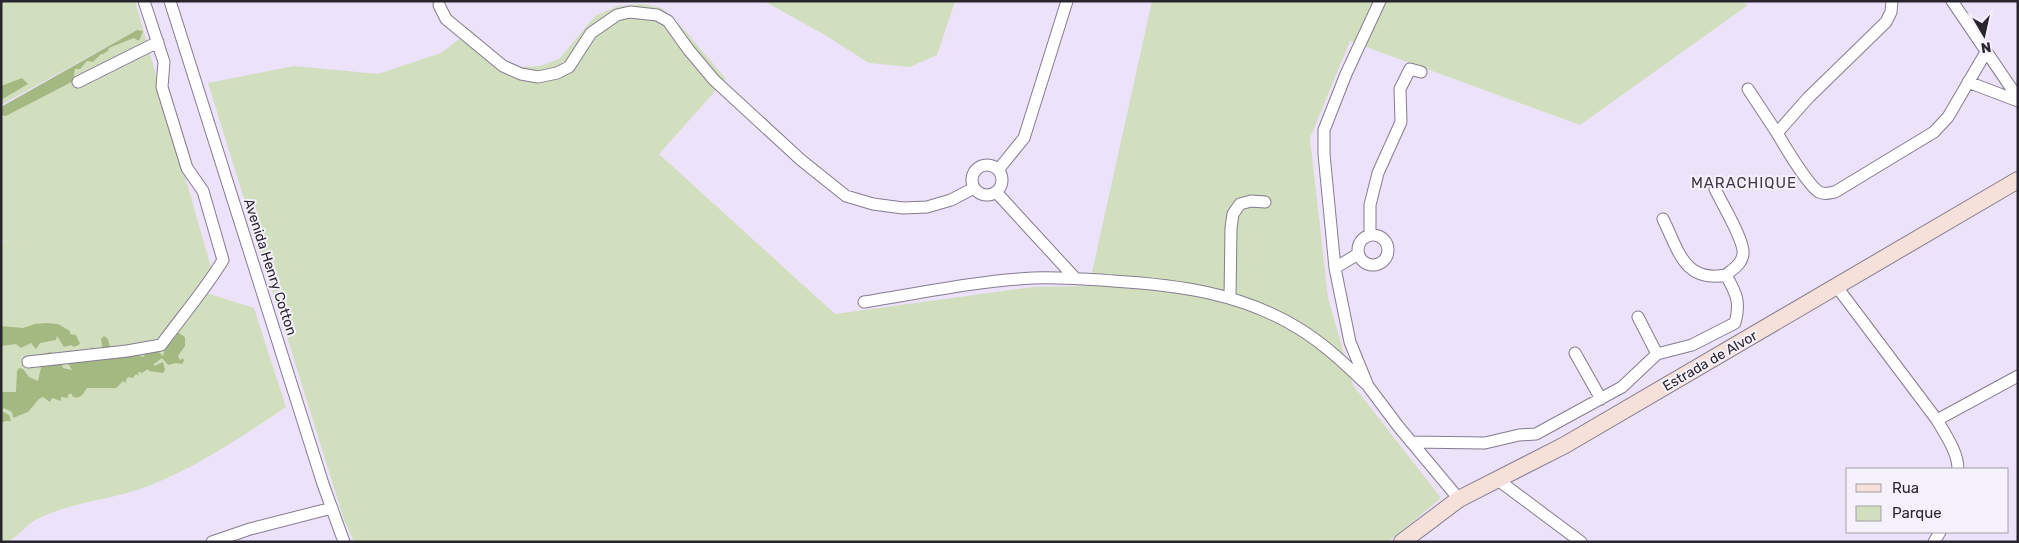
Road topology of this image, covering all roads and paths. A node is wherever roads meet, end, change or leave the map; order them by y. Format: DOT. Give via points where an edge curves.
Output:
graph roads {
  1 [pos="144,1"];
  2 [pos="170,1"];
  3 [pos="1067,1"];
  4 [pos="1380,1"];
  5 [pos="1892,1"];
  6 [pos="1952,1"];
  7 [pos="439,5"];
  8 [pos="158,42"];
  9 [pos="1986,52"];
  10 [pos="1421,72"];
  11 [pos="78,82"];
  12 [pos="1968,82"];
  13 [pos="1748,89"];
  14 [pos="2018,100"];
  15 [pos="1777,133"];
  16 [pos="998,170"];
  17 [pos="2018,180"];
  18 [pos="974,188"];
  19 [pos="1715,189"];
  20 [pos="996,192"];
  21 [pos="1265,202"];
  22 [pos="1663,219"];
  23 [pos="1370,235"];
  24 [pos="1358,254"];
  25 [pos="1335,268"];
  26 [pos="1726,275"];
  27 [pos="1075,278"];
  28 [pos="1837,287"];
  29 [pos="1230,298"];
  30 [pos="864,302"];
  31 [pos="1638,317"];
  32 [pos="1575,353"];
  33 [pos="1657,354"];
  34 [pos="28,362"];
  35 [pos="2018,376"];
  36 [pos="1368,386"];
  37 [pos="1601,399"];
  38 [pos="1937,420"];
  39 [pos="1411,442"];
  40 [pos="1958,468"];
  41 [pos="1498,480"];
  42 [pos="1459,500"];
  43 [pos="332,508"];
  44 [pos="212,542"];
  45 [pos="344,542"];
  46 [pos="1402,542"];
  47 [pos="1581,542"];
  1 -- 8 [label="street"];
  2 -- 43 [label="street, Avenida Henry Cotton"];
  3 -- 16 [label="street" via="1024,138"];
  4 -- 25 [label="street" via="1324,130"];
  5 -- 15 [label="street" via="1886,22"];
  6 -- 9 [label="street"];
  7 -- 18 [label="street" via="446,19 503,66 538,77 569,67 592,34 617,16 630,12 657,15 668,21 714,80 801,160 846,196 873,204 927,207 951,200"];
  8 -- 11 [label="street"];
  8 -- 34 [label="street" via="164,62 162,87 187,168 203,191 223,260 161,344"];
  9 -- 12 [label="street"];
  9 -- 14 [label="street"];
  10 -- 23 [label="street" via="1410,69 1400,89 1401,122 1378,173 1370,204"];
  12 -- 14 [label="street"];
  12 -- 15 [label="street" via="1948,117 1934,132 1835,192 1826,194 1818,191 1787,152"];
  13 -- 15 [label="street"];
  16 -- 18 [label="street" via="990,165 978,168 973,176"];
  16 -- 20 [label="street" via="1002,182"];
  17 -- 28 [label="street, Estrada de Alvor"];
  18 -- 20 [label="street" via="984,195"];
  19 -- 26 [label="street" via="1739,238 1743,254 1738,266"];
  20 -- 27 [label="street"];
  21 -- 29 [label="street" via="1240,204 1233,214"];
  22 -- 26 [label="street" via="1686,265 1700,275"];
  23 -- 24 [label="street" via="1360,242"];
  23 -- 24 [label="street" via="1384,240 1388,249 1385,258 1378,264 1369,264 1363,262"];
  24 -- 25 [label="street"];
  25 -- 36 [label="street" via="1350,342"];
  26 -- 33 [label="street" via="1736,294 1739,309 1735,323 1692,345"];
  27 -- 29 [label="street" via="1154,284"];
  27 -- 30 [label="street" via="995,282"];
  28 -- 38 [label="street"];
  28 -- 41 [label="street, Estrada de Alvor" via="1566,445"];
  29 -- 36 [label="street" via="1298,328 1322,344"];
  31 -- 33 [label="street"];
  32 -- 37 [label="street"];
  33 -- 37 [label="street" via="1622,387"];
  35 -- 38 [label="street"];
  36 -- 39 [label="street"];
  37 -- 39 [label="street" via="1536,434 1485,444"];
  38 -- 40 [label="street" via="1949,440"];
  39 -- 42 [label="street"];
  41 -- 42 [label="street, Estrada de Alvor"];
  41 -- 47 [label="street"];
  42 -- 46 [label="street, Estrada de Alvor"];
  43 -- 44 [label="street"];
  43 -- 45 [label="street, Avenida Henry Cotton"];
}
